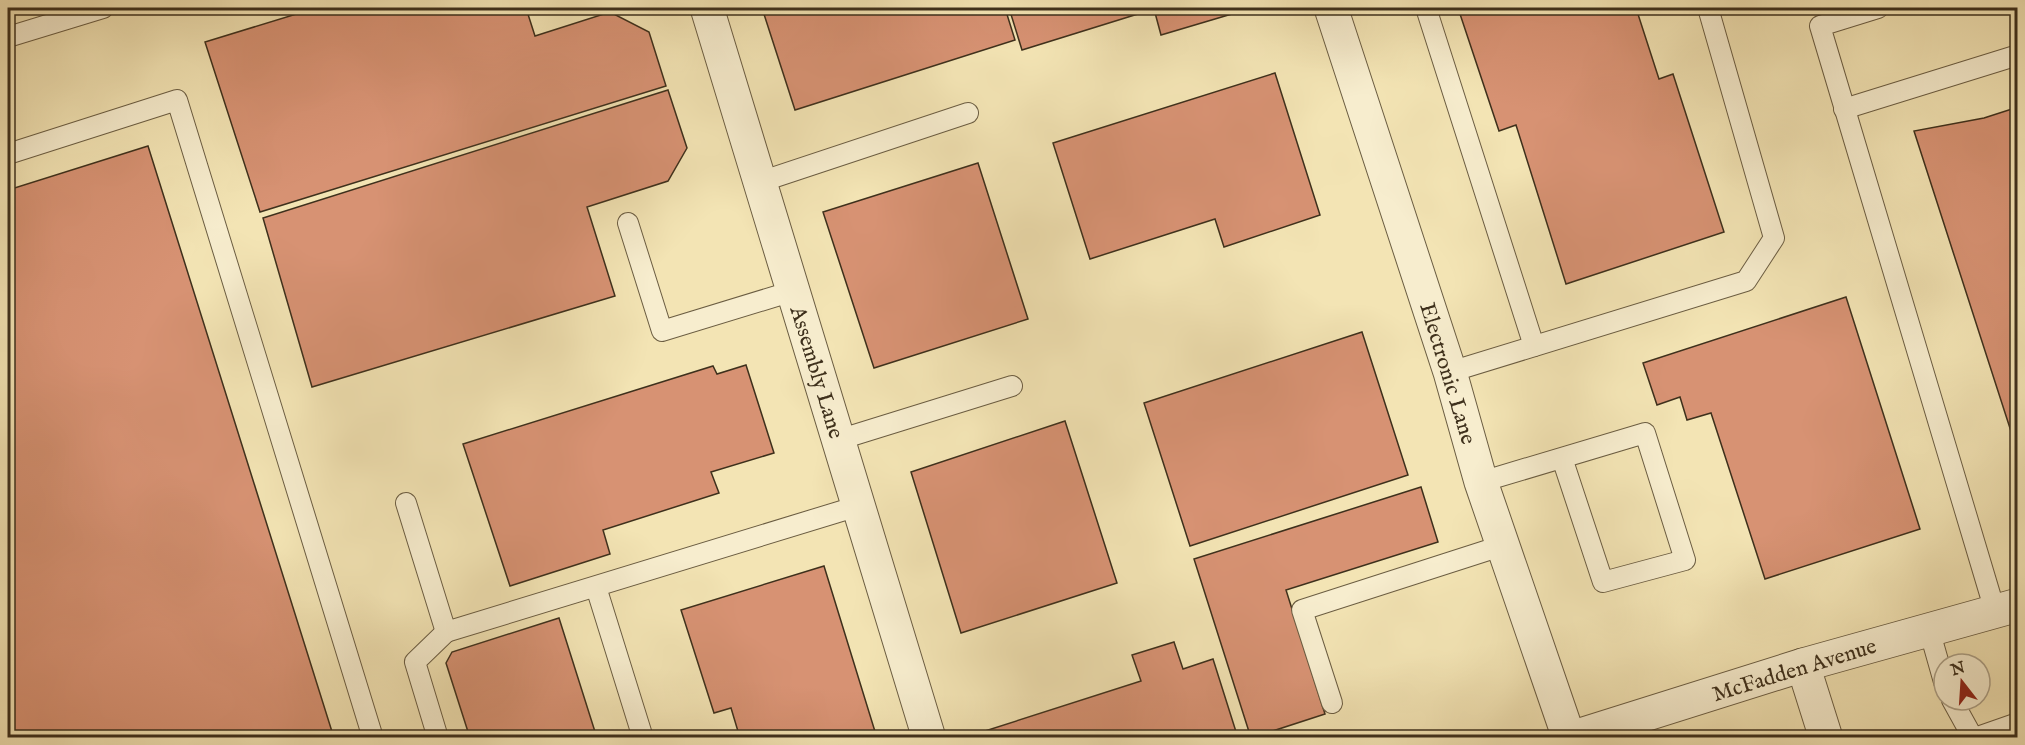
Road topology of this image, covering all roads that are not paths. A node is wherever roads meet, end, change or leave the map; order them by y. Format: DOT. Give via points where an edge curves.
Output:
graph roads {
  1 [pos="103,8"];
  2 [pos="707,8"];
  3 [pos="1331,8"];
  4 [pos="1426,8"];
  5 [pos="1708,8"];
  6 [pos="1878,8"];
  7 [pos="8,37"];
  8 [pos="2018,55"];
  9 [pos="1844,109"];
  10 [pos="968,113"];
  11 [pos="8,154"];
  12 [pos="760,182"];
  13 [pos="628,223"];
  14 [pos="793,291"];
  15 [pos="1534,346"];
  16 [pos="1450,372"];
  17 [pos="1012,386"];
  18 [pos="838,440"];
  19 [pos="1562,458"];
  20 [pos="1481,482"];
  21 [pos="406,503"];
  22 [pos="858,506"];
  23 [pos="1503,545"];
  24 [pos="596,587"];
  25 [pos="2006,608"];
  26 [pos="1929,629"];
  27 [pos="446,633"];
  28 [pos="1936,652"];
  29 [pos="1803,665"];
  30 [pos="1332,703"];
  31 [pos="1960,712"];
  32 [pos="2018,723"];
  33 [pos="373,738"];
  34 [pos="438,738"];
  35 [pos="644,738"];
  36 [pos="929,738"];
  37 [pos="1570,738"];
  38 [pos="1826,738"];
  39 [pos="1974,738"];
  1 -- 7 [label="lane"];
  2 -- 12 [label="street, Assembly Lane"];
  3 -- 16 [label="street, Electronic Lane"];
  4 -- 15 [label="lane"];
  5 -- 15 [label="lane" via="1774,238 1746,281"];
  6 -- 9 [label="lane" via="1820,26"];
  8 -- 9 [label="lane"];
  9 -- 25 [label="lane"];
  10 -- 12 [label="lane"];
  11 -- 33 [label="lane" via="177,100"];
  12 -- 14 [label="street, Assembly Lane"];
  13 -- 14 [label="lane" via="662,331"];
  14 -- 18 [label="street, Assembly Lane"];
  15 -- 16 [label="lane"];
  16 -- 20 [label="street, Electronic Lane"];
  17 -- 18 [label="lane"];
  18 -- 22 [label="street, Assembly Lane"];
  19 -- 19 [label="lane" via="1645,433 1685,560 1603,582"];
  19 -- 20 [label="lane"];
  20 -- 23 [label="street, Electronic Lane"];
  21 -- 27 [label="lane"];
  22 -- 24 [label="lane"];
  22 -- 36 [label="street, Assembly Lane"];
  23 -- 30 [label="lane" via="1302,610"];
  23 -- 37 [label="street, Electronic Lane"];
  24 -- 27 [label="lane"];
  24 -- 35 [label="lane"];
  25 -- 26 [label="street, McFadden Avenue"];
  26 -- 28 [label="lane"];
  26 -- 29 [label="street, McFadden Avenue"];
  27 -- 34 [label="lane" via="415,662"];
  29 -- 37 [label="street, McFadden Avenue"];
  29 -- 38 [label="street"];
  31 -- 39 [label="lane"];
  32 -- 39 [label="lane"];
}
